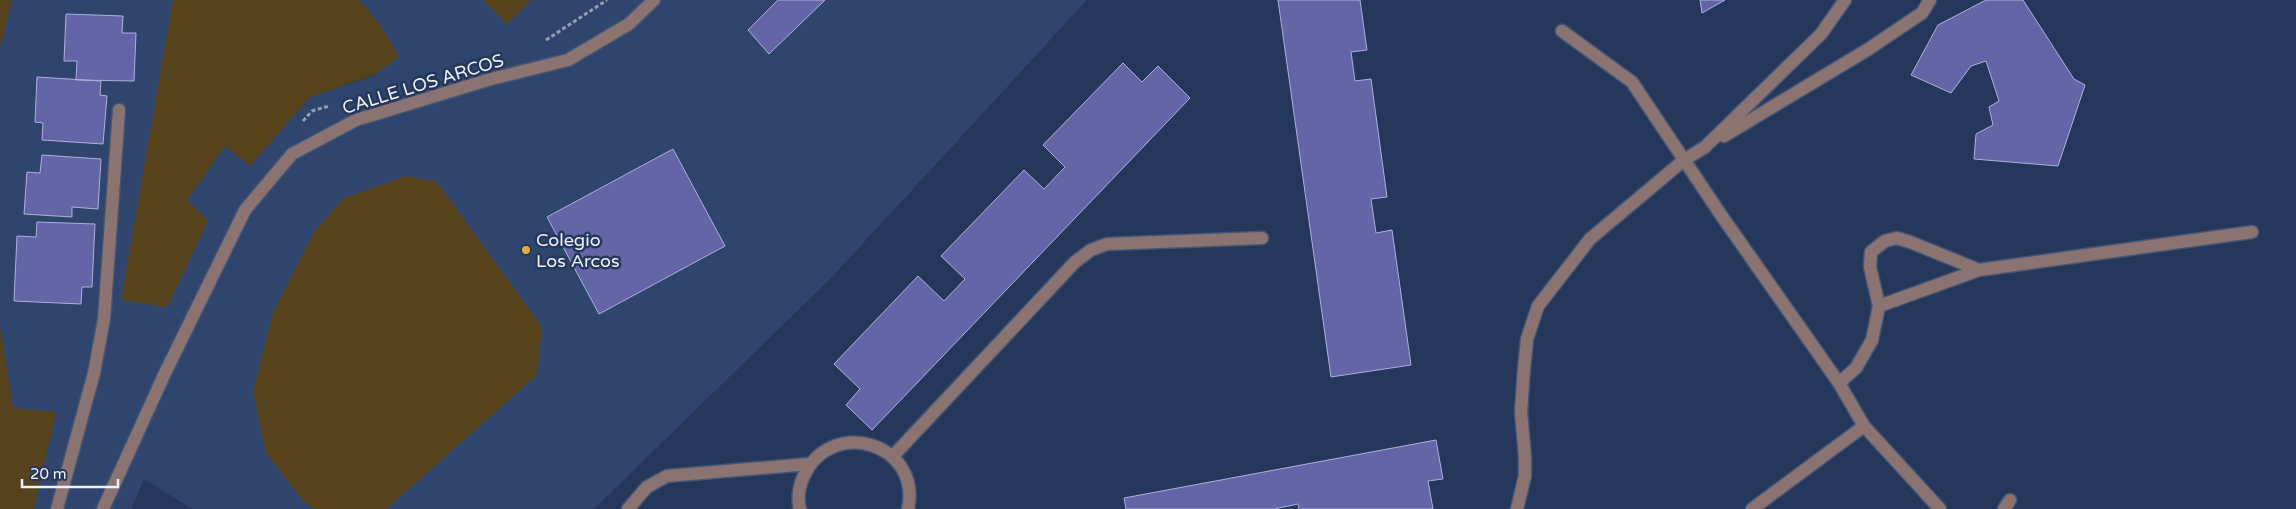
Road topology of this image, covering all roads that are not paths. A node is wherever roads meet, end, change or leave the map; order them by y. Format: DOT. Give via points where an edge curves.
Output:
graph roads {
  1 [pos="654,0"];
  2 [pos="1844,0"];
  3 [pos="1930,0"];
  4 [pos="1562,31"];
  5 [pos="118,110"];
  6 [pos="1705,147"];
  7 [pos="1684,160"];
  8 [pos="2252,232"];
  9 [pos="1262,238"];
  10 [pos="1979,270"];
  11 [pos="1880,306"];
  12 [pos="1839,383"];
  13 [pos="1864,426"];
  14 [pos="893,456"];
  15 [pos="809,464"];
  16 [pos="57,509"];
  17 [pos="102,509"];
  18 [pos="628,509"];
  19 [pos="800,509"];
  20 [pos="908,509"];
  21 [pos="1517,509"];
  22 [pos="1752,509"];
  23 [pos="1940,509"];
  1 -- 17 [label="street, CALLE LOS ARCOS" via="629,24 568,60 491,79 356,120 292,154 245,210"];
  2 -- 6 [label="street" via="1821,34"];
  3 -- 6 [label="street" via="1922,13 1867,50"];
  4 -- 7 [label="street" via="1632,82"];
  5 -- 16 [label="street" via="104,319 94,373"];
  6 -- 7 [label="street"];
  7 -- 12 [label="street"];
  7 -- 21 [label="street" via="1590,239 1538,306 1527,339 1521,412 1525,476"];
  8 -- 10 [label="street"];
  9 -- 14 [label="street" via="1107,244 1091,250 1075,262"];
  10 -- 11 [label="street"];
  10 -- 11 [label="street" via="1910,242 1896,238 1885,241 1871,252 1870,268"];
  11 -- 12 [label="street" via="1872,340 1856,368"];
  12 -- 13 [label="street"];
  13 -- 22 [label="street"];
  13 -- 23 [label="street"];
  14 -- 15 [label="street" via="865,442 834,445"];
  14 -- 20 [label="street" via="906,475 910,497"];
  15 -- 18 [label="street" via="668,476 648,487"];
  15 -- 19 [label="street" via="800,484"];
}
